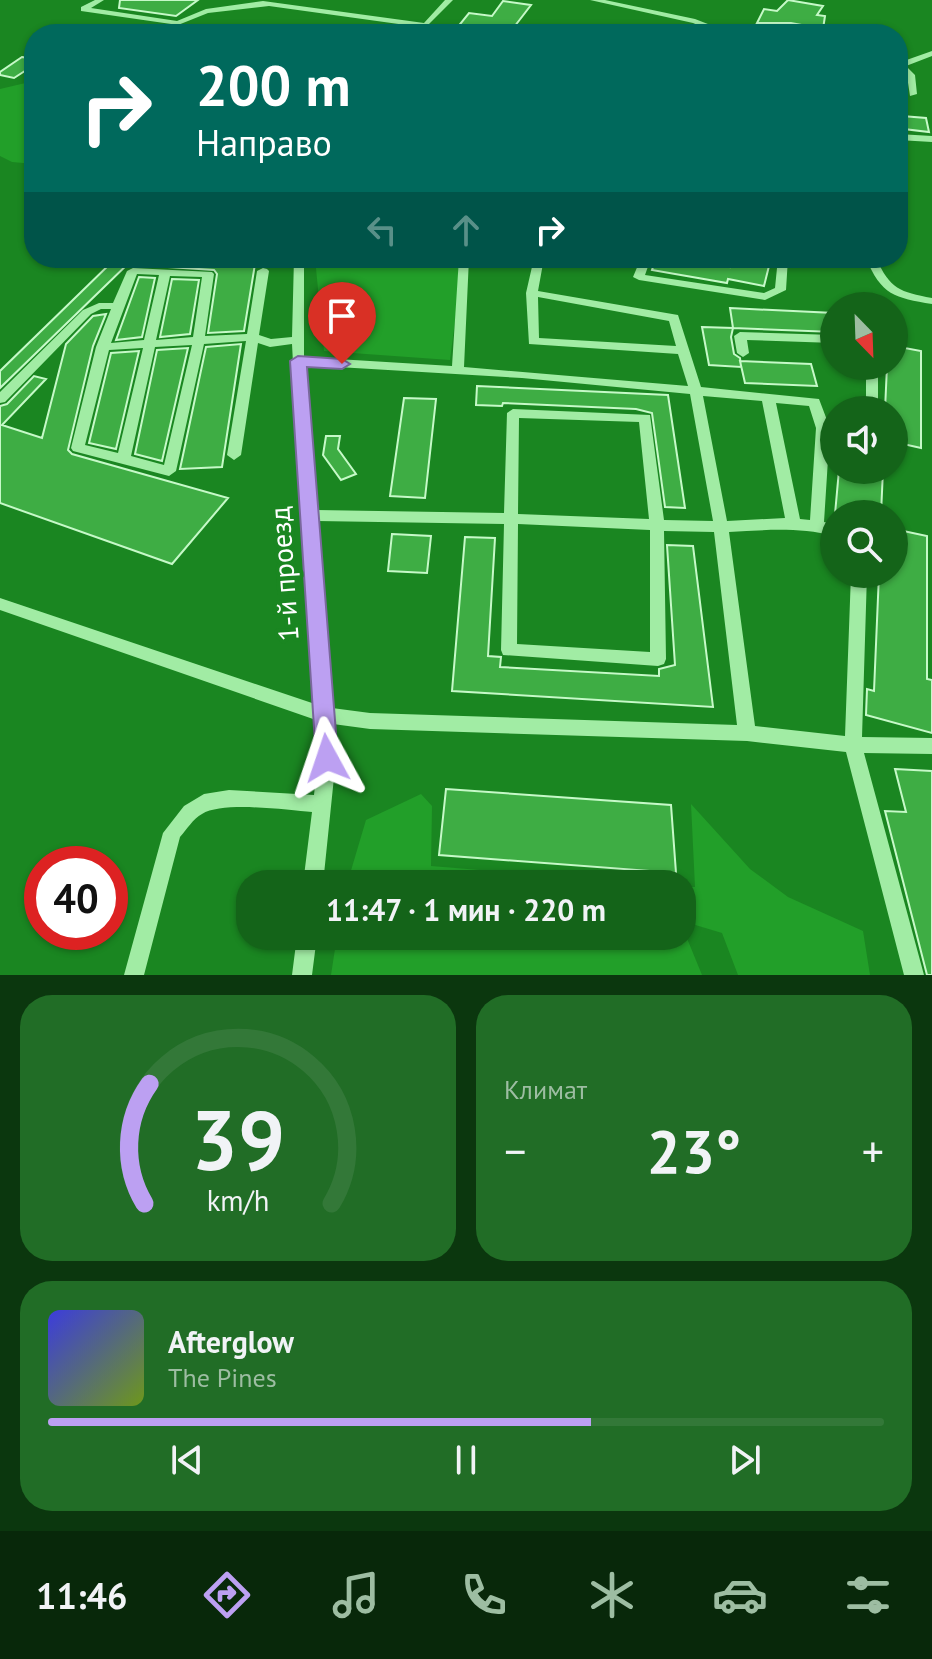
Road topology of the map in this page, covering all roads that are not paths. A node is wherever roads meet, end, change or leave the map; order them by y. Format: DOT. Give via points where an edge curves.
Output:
graph roads {
  1 [pos="100,0"];
  2 [pos="242,0"];
  3 [pos="449,0"];
  4 [pos="594,0"];
  5 [pos="269,4"];
  6 [pos="418,24"];
  7 [pos="426,24"];
  8 [pos="696,24"];
  9 [pos="932,53"];
  10 [pos="908,63"];
  11 [pos="908,73"];
  12 [pos="913,94"];
  13 [pos="908,138"];
  14 [pos="932,139"];
  15 [pos="299,268"];
  16 [pos="463,268"];
  17 [pos="537,268"];
  18 [pos="642,268"];
  19 [pos="782,268"];
  20 [pos="876,268"];
  21 [pos="166,271"];
  22 [pos="263,271"];
  23 [pos="532,293"];
  24 [pos="932,301"];
  25 [pos="115,306"];
  26 [pos="251,337"];
  27 [pos="820,339"];
  28 [pos="199,340"];
  29 [pos="298,340"];
  30 [pos="149,342"];
  31 [pos="102,347"];
  32 [pos="682,350"];
  33 [pos="743,353"];
  34 [pos="298,361"];
  35 [pos="458,370"];
  36 [pos="695,389"];
  37 [pos="768,397"];
  38 [pos="0,399"];
  39 [pos="820,414"];
  40 [pos="234,455"];
  41 [pos="123,461"];
  42 [pos="822,484"];
  43 [pos="308,516"];
  44 [pos="510,520"];
  45 [pos="817,524"];
  46 [pos="657,525"];
  47 [pos="794,525"];
  48 [pos="820,525"];
  49 [pos="721,527"];
  50 [pos="859,588"];
  51 [pos="0,604"];
  52 [pos="324,715"];
  53 [pos="747,733"];
  54 [pos="853,745"];
  55 [pos="932,746"];
  56 [pos="322,804"];
  57 [pos="315,870"];
  58 [pos="305,950"];
  59 [pos="134,975"];
  60 [pos="302,975"];
  61 [pos="914,975"];
  1 -- 5 [label="street" via="84,9 178,23 206,11"];
  2 -- 5 [label="street"];
  3 -- 7 [label="street"];
  4 -- 8 [label="street"];
  5 -- 6 [label="street"];
  9 -- 10 [label="street"];
  11 -- 12 [label="street"];
  13 -- 14 [label="street"];
  15 -- 29 [label="street, 1-й проезд"];
  16 -- 35 [label="street"];
  17 -- 23 [label="street"];
  18 -- 19 [label="street" via="639,277 765,297 780,290"];
  20 -- 24 [label="street" via="896,295"];
  21 -- 25 [label="street" via="133,271"];
  21 -- 28 [label="street" via="208,274"];
  21 -- 30 [label="street"];
  22 -- 26 [label="street"];
  23 -- 32 [label="street" via="674,318"];
  23 -- 32 [label="street" via="533,341"];
  25 -- 31 [label="street"];
  25 -- 38 [label="street" via="87,312"];
  26 -- 28 [label="street"];
  26 -- 29 [label="street" via="270,343"];
  26 -- 40 [label="street"];
  27 -- 33 [label="street" via="740,336"];
  28 -- 30 [label="street"];
  28 -- 41 [label="street" via="169,471"];
  29 -- 34 [label="street, 1-й проезд"];
  30 -- 31 [label="street"];
  30 -- 41 [label="street"];
  31 -- 41 [label="street" via="78,448"];
  32 -- 36 [label="street"];
  34 -- 35 [label="street"];
  34 -- 43 [label="street, 1-й проезд"];
  35 -- 36 [label="street"];
  36 -- 37 [label="street"];
  36 -- 49 [label="street"];
  37 -- 39 [label="street" via="814,402"];
  37 -- 47 [label="street"];
  42 -- 45 [label="street"];
  43 -- 44 [label="street"];
  43 -- 52 [label="street, 1-й проезд"];
  44 -- 46 [label="street"];
  44 -- 46 [label="street" via="513,413 645,418"];
  44 -- 46 [label="street" via="509,650 658,659"];
  45 -- 47 [label="street"];
  45 -- 48 [label="street"];
  46 -- 49 [label="street"];
  47 -- 49 [label="street"];
  49 -- 53 [label="street"];
  50 -- 54 [label="street"];
  51 -- 52 [label="street"];
  52 -- 53 [label="street" via="370,721"];
  52 -- 56 [label="street, 1-й проезд"];
  53 -- 54 [label="street"];
  54 -- 55 [label="street"];
  54 -- 61 [label="street"];
  56 -- 57 [label="street, 1-й проезд"];
  56 -- 59 [label="street" via="224,800 204,803 187,815 172,833"];
  58 -- 60 [label="street"];
}
